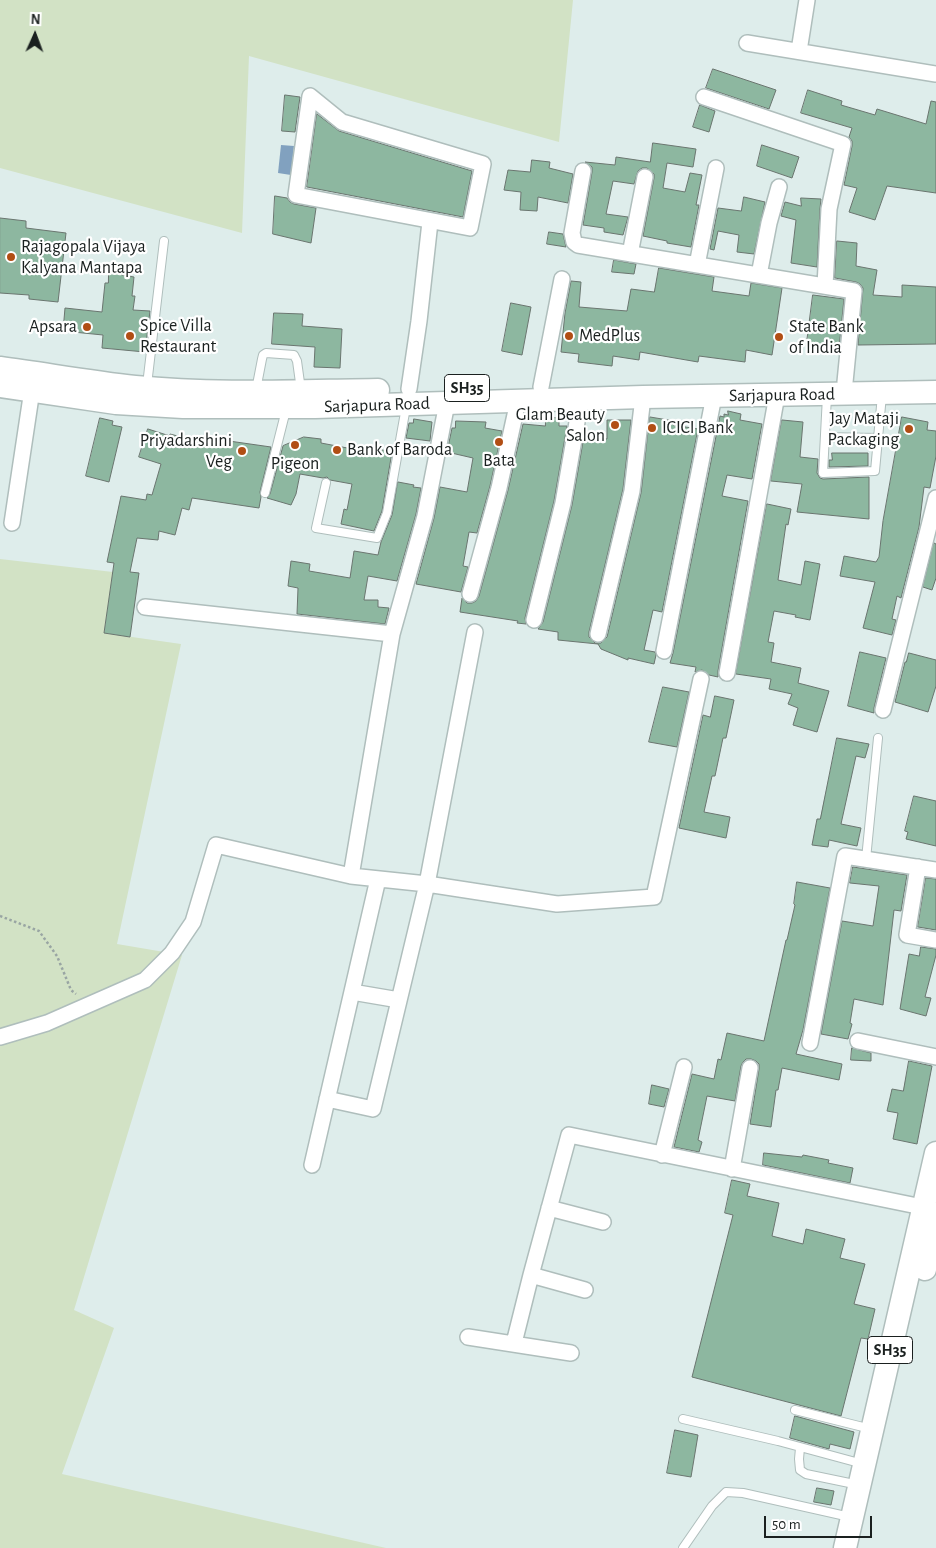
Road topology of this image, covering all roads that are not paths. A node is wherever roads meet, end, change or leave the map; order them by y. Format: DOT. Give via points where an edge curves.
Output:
graph roads {
  1 [pos="807,0"];
  2 [pos="747,43"];
  3 [pos="799,51"];
  4 [pos="936,74"];
  5 [pos="704,97"];
  6 [pos="716,168"];
  7 [pos="583,171"];
  8 [pos="645,178"];
  9 [pos="779,187"];
  10 [pos="430,222"];
  11 [pos="164,241"];
  12 [pos="630,254"];
  13 [pos="697,265"];
  14 [pos="759,275"];
  15 [pos="562,279"];
  16 [pos="825,286"];
  17 [pos="0,368"];
  18 [pos="936,380"];
  19 [pos="0,386"];
  20 [pos="147,387"];
  21 [pos="542,387"];
  22 [pos="826,388"];
  23 [pos="32,390"];
  24 [pos="692,390"];
  25 [pos="256,392"];
  26 [pos="936,392"];
  27 [pos="883,393"];
  28 [pos="777,395"];
  29 [pos="408,396"];
  30 [pos="714,396"];
  31 [pos="444,398"];
  32 [pos="643,398"];
  33 [pos="184,399"];
  34 [pos="581,399"];
  35 [pos="518,401"];
  36 [pos="297,402"];
  37 [pos="825,437"];
  38 [pos="878,438"];
  39 [pos="326,483"];
  40 [pos="265,493"];
  41 [pos="936,498"];
  42 [pos="12,523"];
  43 [pos="470,594"];
  44 [pos="146,607"];
  45 [pos="534,620"];
  46 [pos="475,632"];
  47 [pos="392,634"];
  48 [pos="598,634"];
  49 [pos="664,651"];
  50 [pos="727,673"];
  51 [pos="701,679"];
  52 [pos="883,710"];
  53 [pos="878,738"];
  54 [pos="866,859"];
  55 [pos="918,867"];
  56 [pos="936,870"];
  57 [pos="351,876"];
  58 [pos="378,879"];
  59 [pos="427,884"];
  60 [pos="936,940"];
  61 [pos="352,992"];
  62 [pos="400,1000"];
  63 [pos="0,1037"];
  64 [pos="858,1041"];
  65 [pos="810,1043"];
  66 [pos="936,1057"];
  67 [pos="684,1067"];
  68 [pos="750,1068"];
  69 [pos="328,1099"];
  70 [pos="936,1153"];
  71 [pos="662,1155"];
  72 [pos="312,1165"];
  73 [pos="732,1169"];
  74 [pos="549,1208"];
  75 [pos="932,1213"];
  76 [pos="602,1222"];
  77 [pos="531,1275"];
  78 [pos="585,1290"];
  79 [pos="468,1337"];
  80 [pos="514,1343"];
  81 [pos="571,1353"];
  82 [pos="795,1410"];
  83 [pos="683,1419"];
  84 [pos="872,1429"];
  85 [pos="800,1448"];
  86 [pos="862,1475"];
  87 [pos="852,1517"];
  88 [pos="683,1548"];
  89 [pos="845,1548"];
  90 [pos="861,1548"];
  1 -- 3 [label="street"];
  2 -- 3 [label="street"];
  3 -- 4 [label="street"];
  5 -- 16 [label="street" via="843,144 829,209"];
  6 -- 13 [label="street"];
  7 -- 12 [label="street" via="572,233 574,242"];
  8 -- 12 [label="street"];
  9 -- 14 [label="street"];
  10 -- 10 [label="street" via="296,195 310,96 342,122 482,164 470,228"];
  10 -- 29 [label="street"];
  11 -- 20 [label="lane"];
  12 -- 13 [label="street"];
  13 -- 14 [label="street"];
  14 -- 16 [label="street"];
  15 -- 21 [label="street"];
  16 -- 22 [label="street" via="854,291"];
  17 -- 20 [label="main road, Sarjapura Road / SH35"];
  18 -- 22 [label="main road, Sarjapura Road / SH35"];
  19 -- 23 [label="main road, Sarjapura Road"];
  20 -- 33 [label="main road, Sarjapura Road / SH35"];
  21 -- 24 [label="main road, Sarjapura Road / SH35"];
  21 -- 31 [label="main road, Sarjapura Road / SH35"];
  22 -- 24 [label="main road, Sarjapura Road / SH35"];
  22 -- 27 [label="main road, Sarjapura Road"];
  22 -- 28 [label="main road, Sarjapura Road"];
  22 -- 37 [label="lane"];
  23 -- 33 [label="main road, Sarjapura Road" via="116,403"];
  23 -- 42 [label="street"];
  24 -- 30 [label="main road, Sarjapura Road"];
  24 -- 32 [label="main road, Sarjapura Road"];
  25 -- 33 [label="main road, Sarjapura Road / SH35"];
  25 -- 36 [label="main road, Sarjapura Road / SH35"];
  25 -- 36 [label="lane" via="263,355 294,355 298,361"];
  26 -- 27 [label="main road, Sarjapura Road"];
  27 -- 38 [label="lane"];
  28 -- 30 [label="main road, Sarjapura Road"];
  28 -- 50 [label="street"];
  29 -- 31 [label="main road, Sarjapura Road / SH35"];
  29 -- 36 [label="main road, Sarjapura Road / SH35"];
  29 -- 39 [label="lane" via="387,513 377,538 316,528"];
  30 -- 49 [label="street"];
  31 -- 35 [label="main road, Sarjapura Road"];
  31 -- 47 [label="street" via="425,516"];
  32 -- 34 [label="main road, Sarjapura Road"];
  32 -- 48 [label="street" via="632,491"];
  33 -- 36 [label="main road, Sarjapura Road"];
  34 -- 35 [label="main road, Sarjapura Road"];
  34 -- 45 [label="street" via="563,503"];
  35 -- 43 [label="street" via="499,488"];
  36 -- 40 [label="lane"];
  37 -- 38 [label="lane"];
  37 -- 38 [label="lane" via="823,474 875,471"];
  41 -- 52 [label="street"];
  44 -- 47 [label="street"];
  46 -- 59 [label="street"];
  47 -- 57 [label="street"];
  51 -- 59 [label="street" via="654,897 557,904"];
  53 -- 54 [label="lane"];
  54 -- 55 [label="street"];
  54 -- 65 [label="street" via="845,856"];
  55 -- 56 [label="street"];
  55 -- 60 [label="street" via="907,935"];
  57 -- 58 [label="street"];
  57 -- 63 [label="street" via="216,845 192,922 172,953 145,980 47,1022"];
  58 -- 59 [label="street"];
  58 -- 61 [label="street"];
  59 -- 62 [label="street"];
  61 -- 62 [label="street"];
  61 -- 69 [label="street"];
  62 -- 69 [label="street" via="374,1109"];
  64 -- 66 [label="street"];
  67 -- 71 [label="street"];
  68 -- 73 [label="street"];
  69 -- 72 [label="street"];
  70 -- 75 [label="main road, SH35"];
  71 -- 73 [label="street"];
  71 -- 74 [label="street" via="569,1135"];
  73 -- 75 [label="street"];
  74 -- 76 [label="street"];
  74 -- 77 [label="street"];
  75 -- 84 [label="main road, SH35"];
  75 -- 90 [label="main road, SH35"];
  77 -- 78 [label="street"];
  77 -- 80 [label="street"];
  79 -- 80 [label="street"];
  80 -- 81 [label="street"];
  82 -- 84 [label="lane"];
  83 -- 85 [label="lane"];
  84 -- 86 [label="main road, SH35"];
  85 -- 86 [label="lane"];
  85 -- 86 [label="lane" via="800,1470 806,1474"];
  86 -- 87 [label="main road, SH35"];
  87 -- 88 [label="lane" via="726,1492 712,1506"];
  87 -- 89 [label="main road, SH35"];
}
